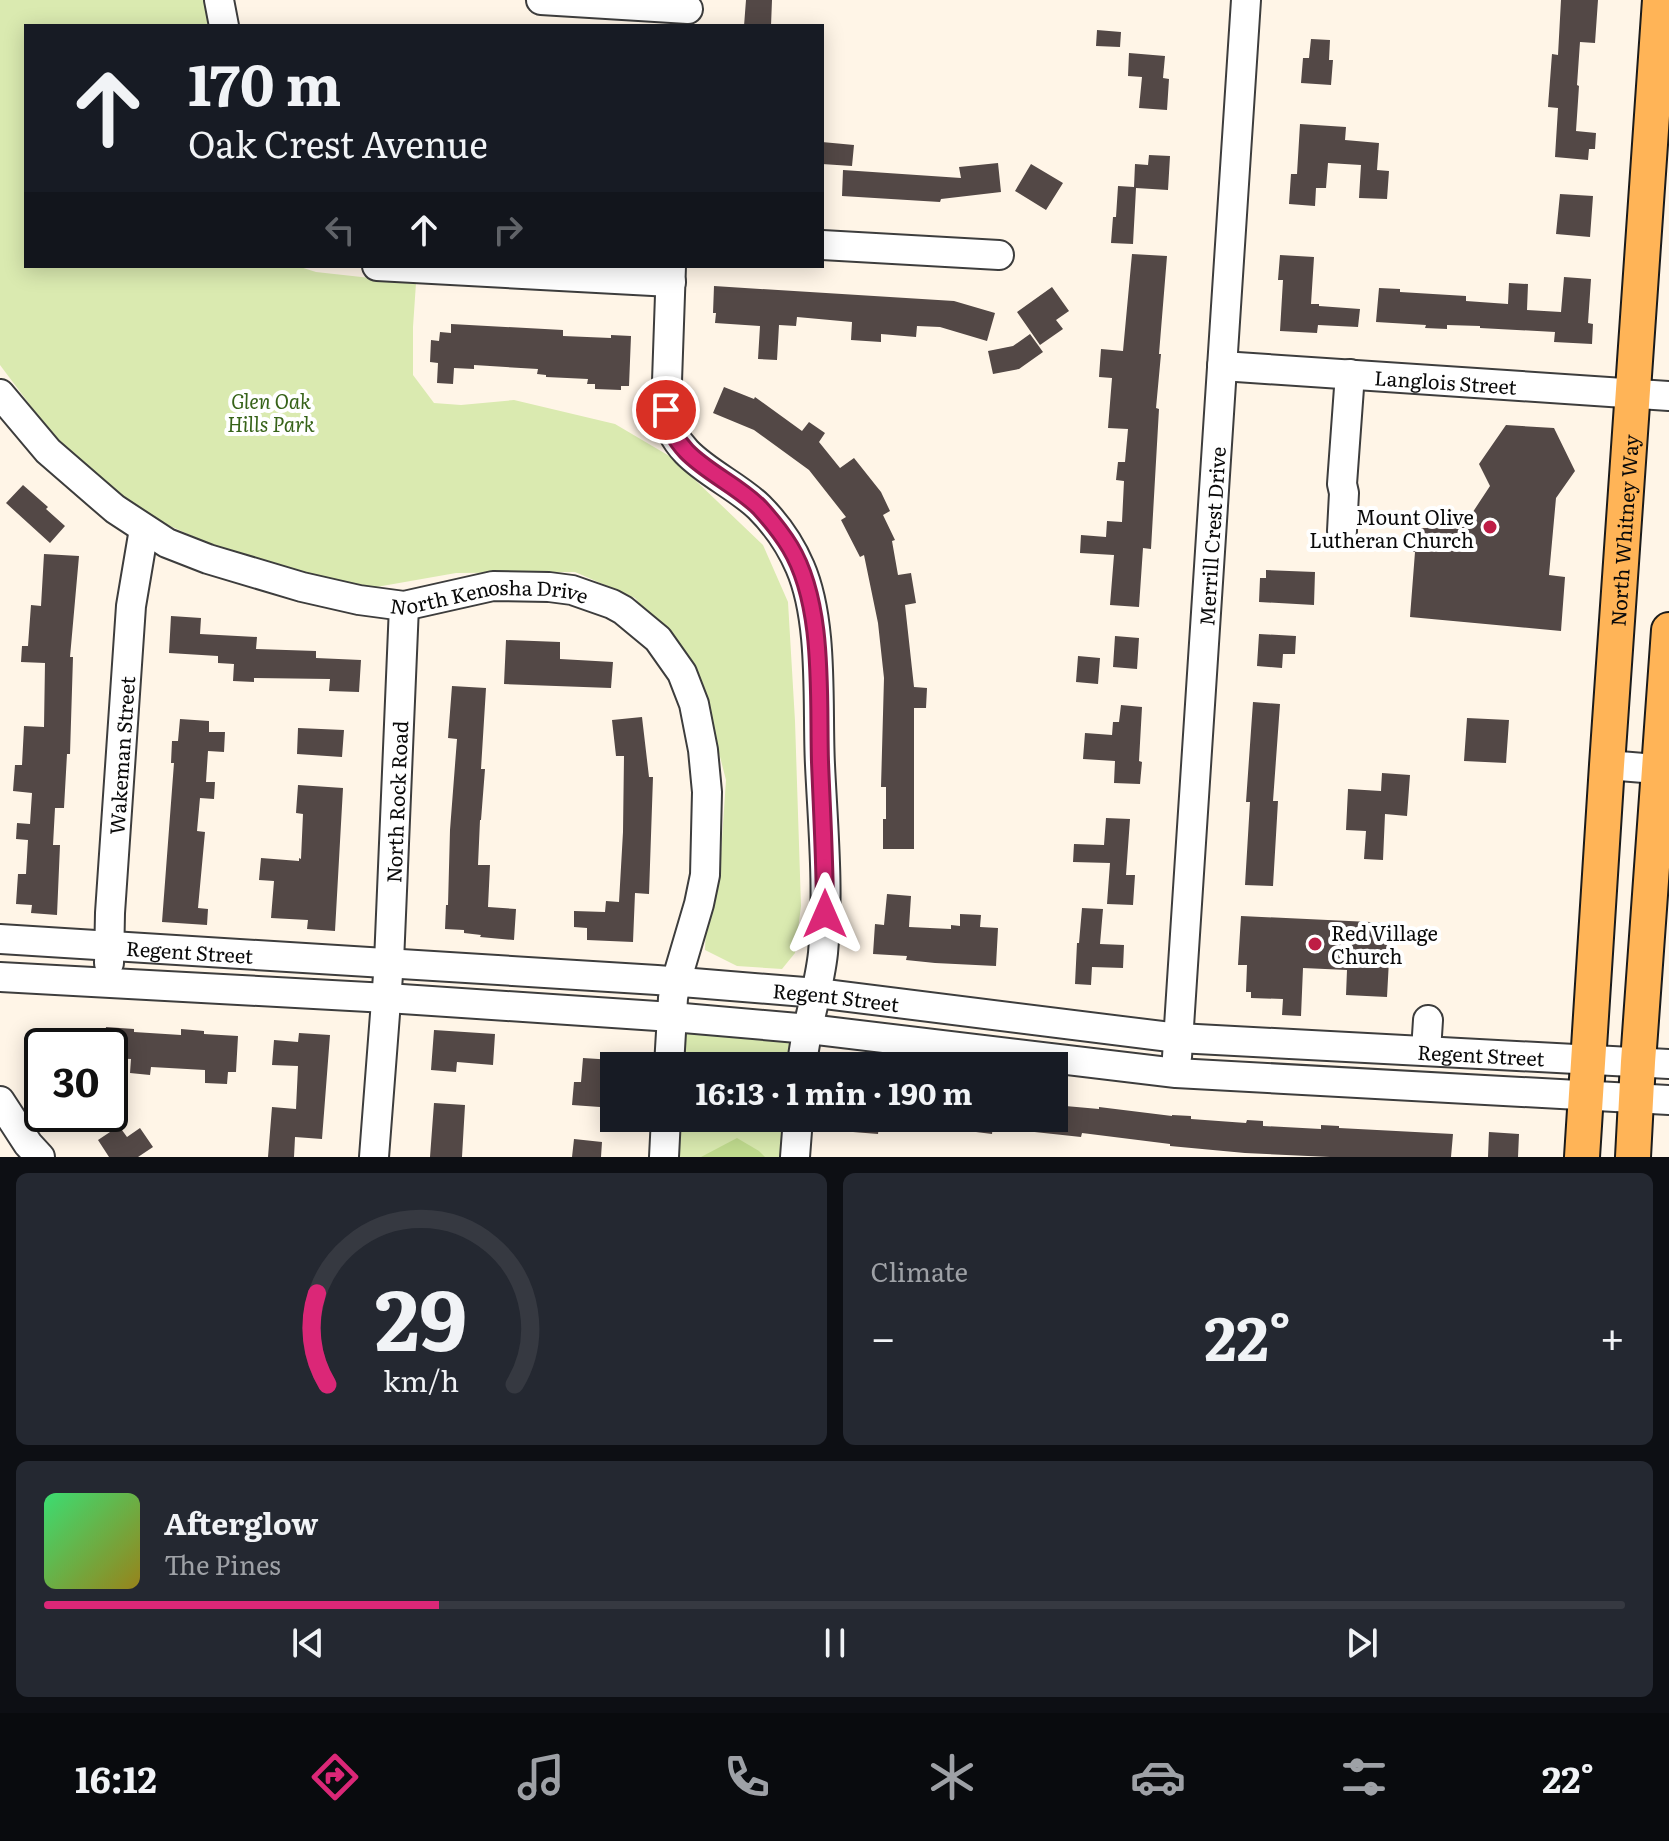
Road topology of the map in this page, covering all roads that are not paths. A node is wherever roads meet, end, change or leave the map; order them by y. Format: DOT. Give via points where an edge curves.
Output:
graph roads {
  1 [pos="219,0"];
  2 [pos="541,0"];
  3 [pos="1246,0"];
  4 [pos="1660,0"];
  5 [pos="687,12"];
  6 [pos="224,24"];
  7 [pos="824,245"];
  8 [pos="999,255"];
  9 [pos="450,268"];
  10 [pos="671,274"];
  11 [pos="1222,366"];
  12 [pos="1350,374"];
  13 [pos="1632,393"];
  14 [pos="0,394"];
  15 [pos="1669,396"];
  16 [pos="144,529"];
  17 [pos="1342,531"];
  18 [pos="404,606"];
  19 [pos="1669,630"];
  20 [pos="1607,765"];
  21 [pos="1664,769"];
  22 [pos="0,939"];
  23 [pos="109,947"];
  24 [pos="389,962"];
  25 [pos="0,977"];
  26 [pos="108,984"];
  27 [pos="817,993"];
  28 [pos="387,998"];
  29 [pos="674,999"];
  30 [pos="1428,1020"];
  31 [pos="809,1029"];
  32 [pos="1178,1038"];
  33 [pos="1426,1051"];
  34 [pos="670,1052"];
  35 [pos="804,1052"];
  36 [pos="1587,1059"];
  37 [pos="1653,1063"];
  38 [pos="1176,1073"];
  39 [pos="1586,1094"];
  40 [pos="1653,1099"];
  41 [pos="0,1101"];
  42 [pos="665,1132"];
  43 [pos="797,1132"];
  44 [pos="40,1157"];
  45 [pos="374,1157"];
  46 [pos="664,1157"];
  47 [pos="795,1157"];
  48 [pos="1582,1157"];
  49 [pos="1633,1157"];
  1 -- 6 [label="street"];
  2 -- 5 [label="street"];
  3 -- 11 [label="street, Merrill Crest Drive"];
  4 -- 13 [label="main road, North Whitney Way"];
  7 -- 8 [label="street"];
  9 -- 10 [label="street"];
  10 -- 27 [label="street" via="667,424 698,463 759,507 789,546 814,618 826,876"];
  11 -- 12 [label="street, Langlois Street"];
  11 -- 32 [label="street, Merrill Crest Drive" via="1196,893"];
  12 -- 13 [label="street, Langlois Street"];
  12 -- 17 [label="street"];
  13 -- 15 [label="street, Langlois Street"];
  13 -- 20 [label="main road, North Whitney Way"];
  14 -- 16 [label="street, North Kenosha Drive" via="48,451"];
  16 -- 18 [label="street, North Kenosha Drive" via="245,572"];
  16 -- 23 [label="street, Wakeman Street" via="131,606"];
  18 -- 24 [label="street, North Rock Road"];
  18 -- 29 [label="street, North Kenosha Drive" via="493,586 572,590 623,610 658,639 682,673 703,750 705,875"];
  19 -- 21 [label="main road"];
  20 -- 21 [label="street"];
  20 -- 36 [label="main road, North Whitney Way"];
  21 -- 37 [label="main road"];
  22 -- 23 [label="street, Regent Street"];
  23 -- 24 [label="street, Regent Street"];
  23 -- 26 [label="street, Wakeman Street"];
  24 -- 28 [label="street, North Rock Road"];
  24 -- 29 [label="street, Regent Street"];
  25 -- 26 [label="street, Regent Street"];
  26 -- 28 [label="street, Regent Street"];
  27 -- 29 [label="street, Regent Street"];
  27 -- 31 [label="street"];
  27 -- 32 [label="street, Regent Street"];
  28 -- 29 [label="street, Regent Street"];
  28 -- 45 [label="street, North Rock Road"];
  29 -- 31 [label="street, Regent Street"];
  29 -- 34 [label="street, North Kenosha Drive"];
  30 -- 33 [label="street"];
  31 -- 35 [label="street"];
  31 -- 38 [label="street, Regent Street"];
  32 -- 33 [label="street, Regent Street"];
  32 -- 38 [label="street, Merrill Crest Drive"];
  33 -- 36 [label="street, Regent Street"];
  36 -- 37 [label="street, Regent Street"];
  36 -- 39 [label="main road, North Whitney Way"];
  37 -- 40 [label="main road"];
  38 -- 39 [label="street, Regent Street"];
  39 -- 40 [label="street, Regent Street"];
  39 -- 48 [label="main road, North Whitney Way"];
  40 -- 49 [label="main road"];
  41 -- 44 [label="street"];
  42 -- 46 [label="street"];
  43 -- 47 [label="street"];
}
